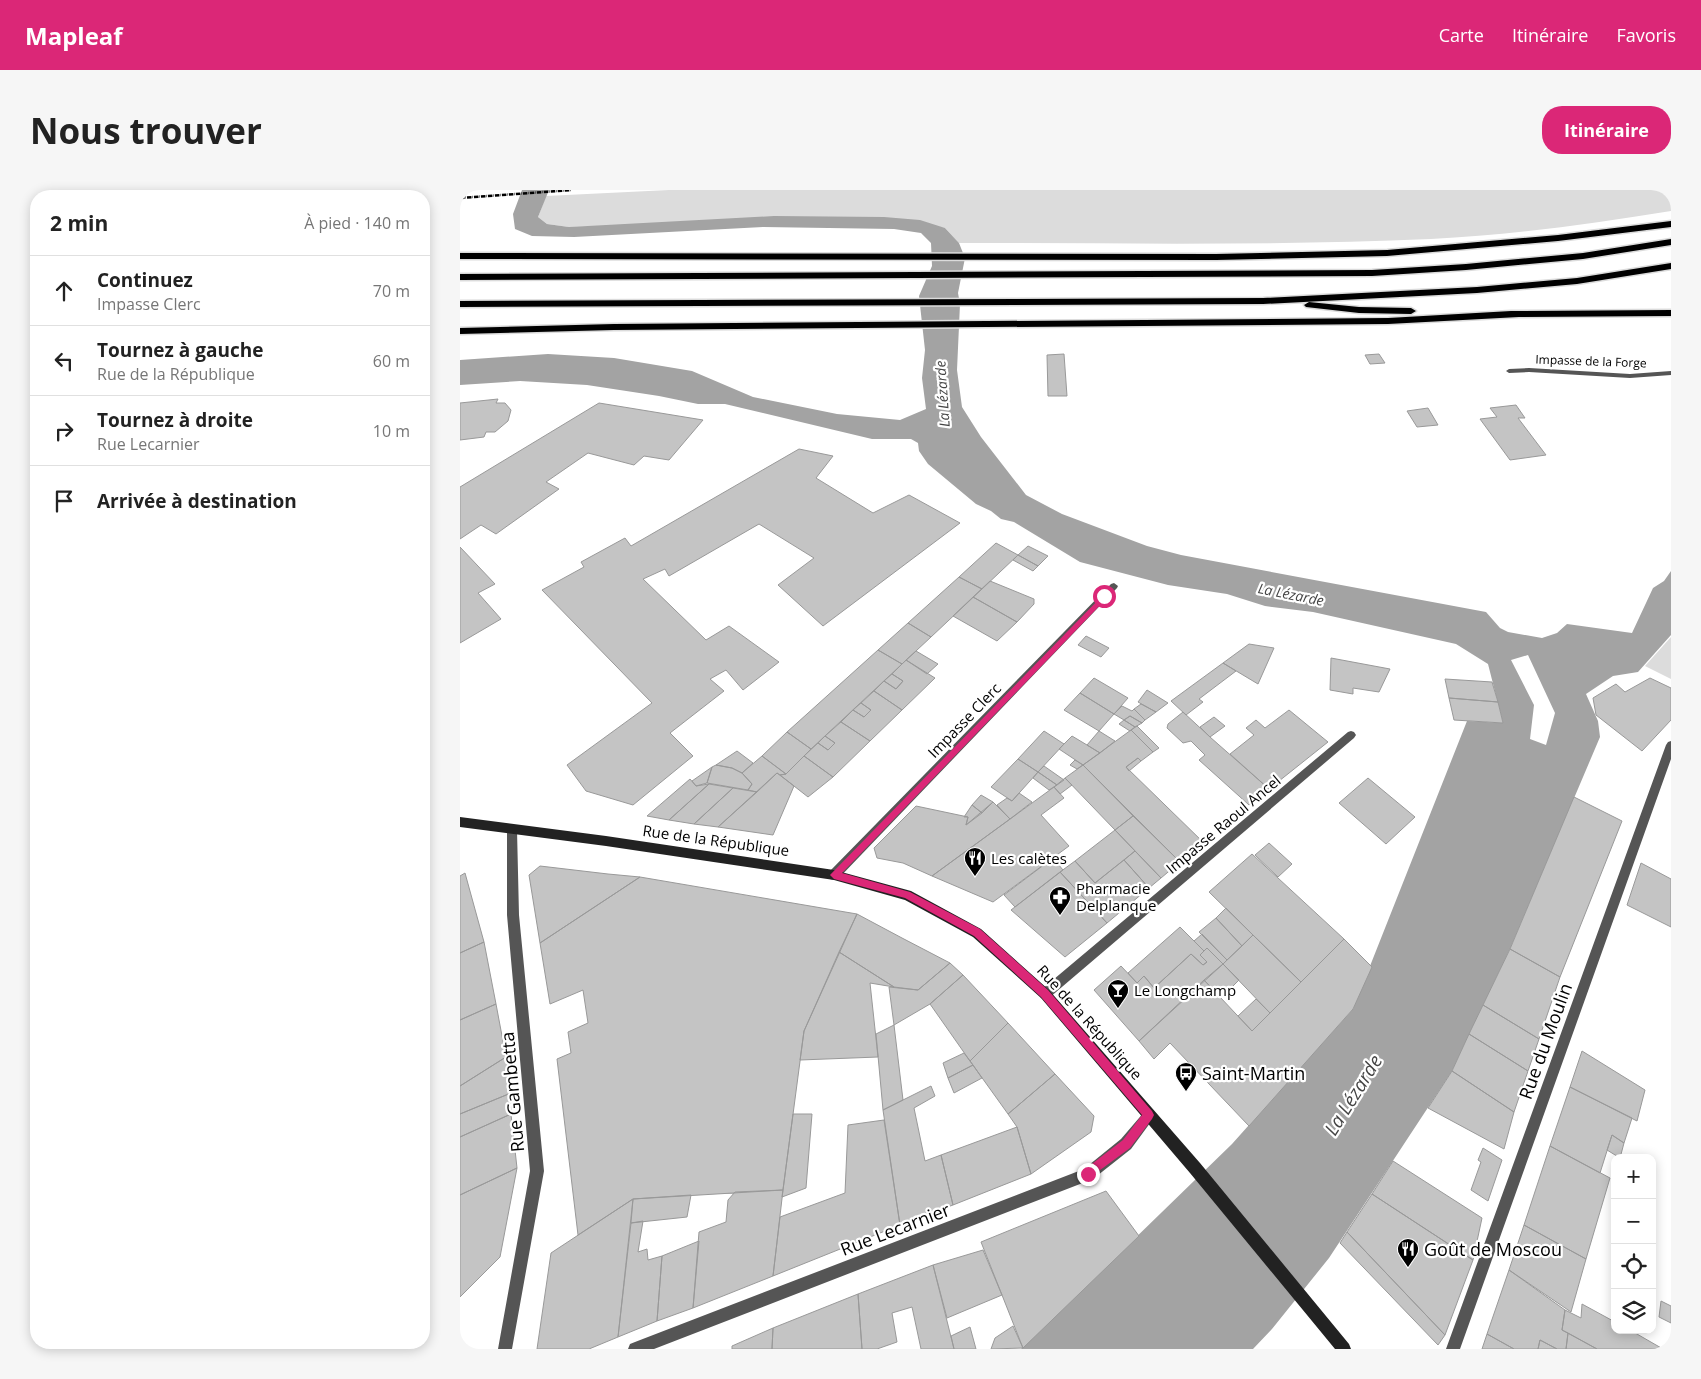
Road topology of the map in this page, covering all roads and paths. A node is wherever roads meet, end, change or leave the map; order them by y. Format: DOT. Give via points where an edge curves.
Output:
graph roads {
  1 [pos="1671,224"];
  2 [pos="1668,242"];
  3 [pos="460,256"];
  4 [pos="1671,266"];
  5 [pos="460,277"];
  6 [pos="1263,301"];
  7 [pos="460,304"];
  8 [pos="1671,313"];
  9 [pos="1519,314"];
  10 [pos="460,331"];
  11 [pos="1509,371"];
  12 [pos="1671,373"];
  13 [pos="1114,586"];
  14 [pos="1351,734"];
  15 [pos="1671,745"];
  16 [pos="460,822"];
  17 [pos="512,830"];
  18 [pos="834,875"];
  19 [pos="1044,994"];
  20 [pos="1149,1115"];
  21 [pos="505,1349"];
  22 [pos="635,1349"];
  23 [pos="1344,1349"];
  24 [pos="1453,1349"];
  1 -- 3 [label="highway" via="1387,253 1216,257"];
  2 -- 5 [label="highway" via="1563,258 1372,273"];
  4 -- 6 [label="highway" via="1577,281 1477,290"];
  6 -- 7 [label="highway"];
  6 -- 9 [label="highway" via="1359,310"];
  8 -- 9 [label="highway"];
  9 -- 10 [label="highway" via="1388,321"];
  11 -- 12 [label="street, Impasse de la Forge" via="1630,376"];
  13 -- 18 [label="street, Impasse Clerc"];
  14 -- 19 [label="street, Impasse Raoul Ancel"];
  15 -- 24 [label="street, Rue du Moulin"];
  16 -- 17 [label="street, Rue de la République"];
  17 -- 18 [label="street, Rue de la République"];
  17 -- 21 [label="street, Rue Gambetta" via="513,915 537,1171"];
  18 -- 19 [label="street, Rue de la République" via="907,895 977,933"];
  19 -- 20 [label="street, Rue de la République"];
  20 -- 22 [label="street, Rue Lecarnier" via="1126,1144 1088,1174"];
  20 -- 23 [label="street, Rue de la République"];
}
